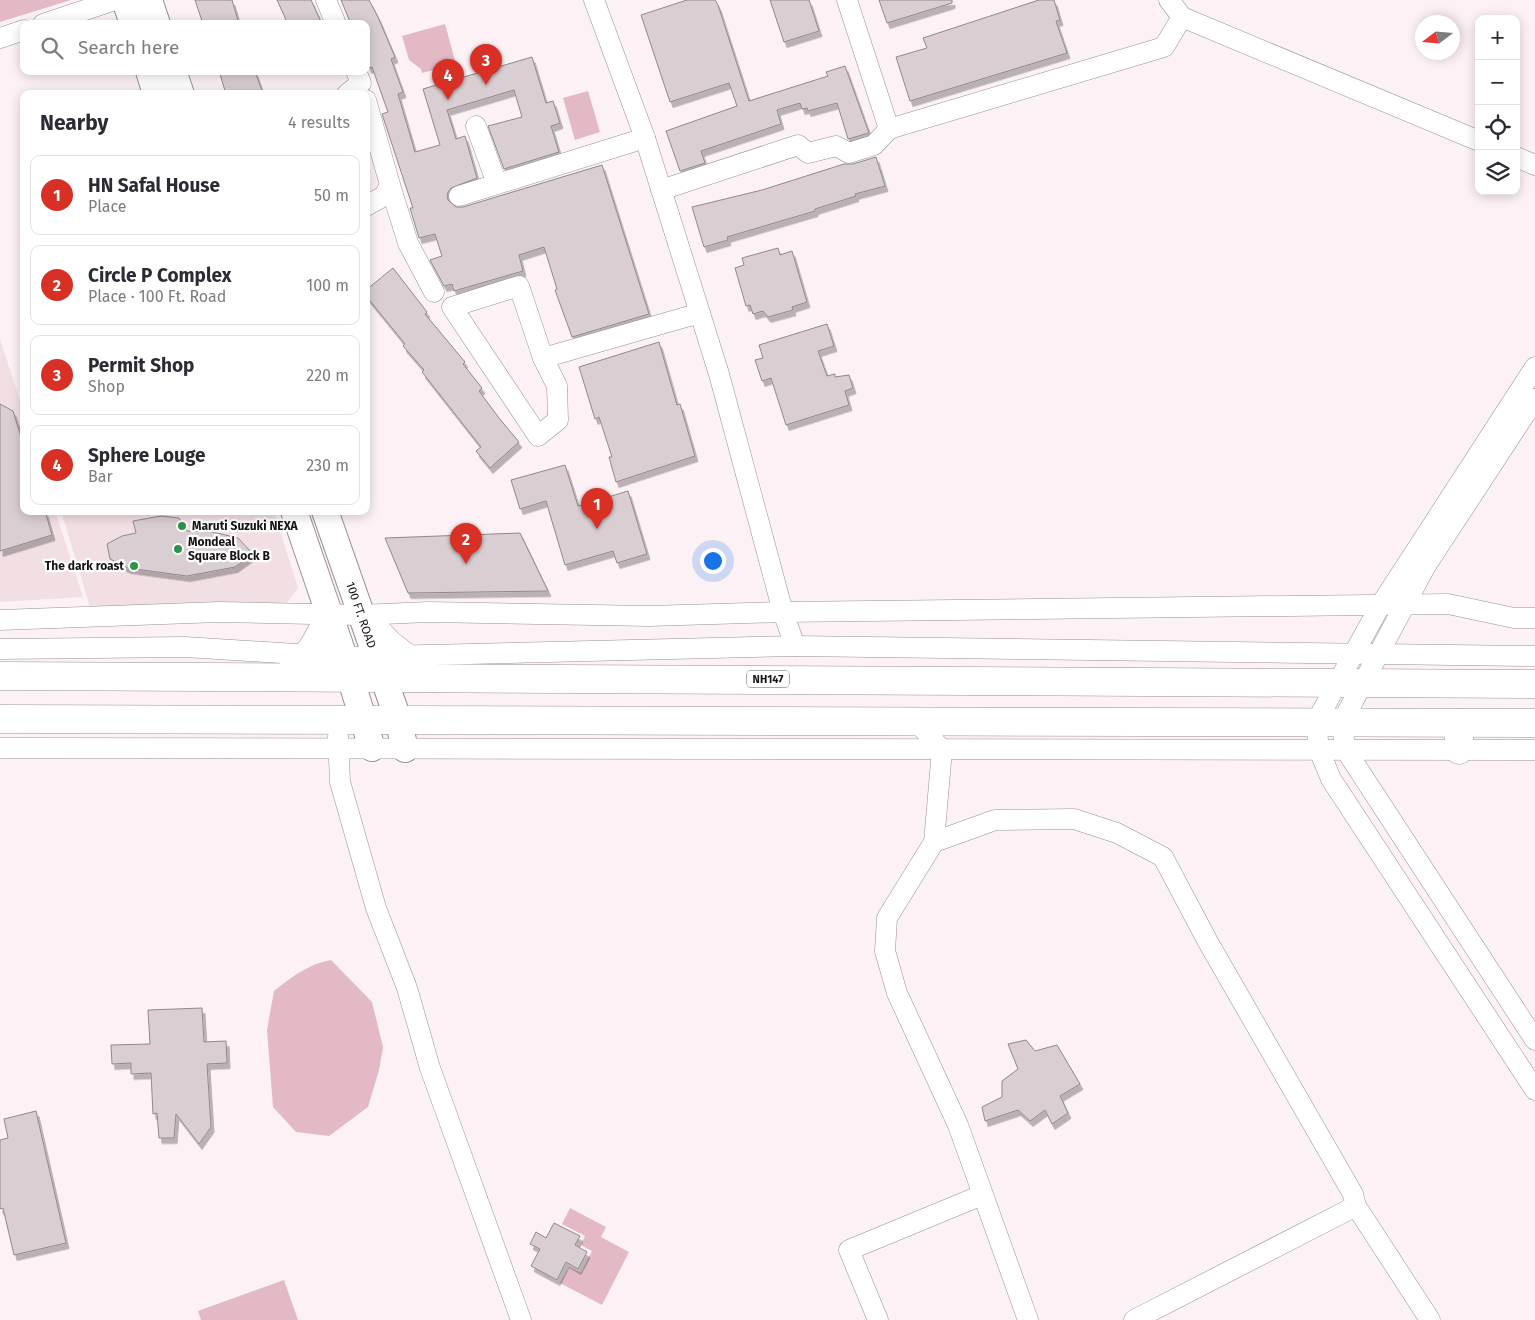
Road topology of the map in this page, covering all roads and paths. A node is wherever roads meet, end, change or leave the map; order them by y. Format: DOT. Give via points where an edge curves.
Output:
graph roads {
  1 [pos="115,0"];
  2 [pos="125,0"];
  3 [pos="149,0"];
  4 [pos="326,0"];
  5 [pos="594,0"];
  6 [pos="847,0"];
  7 [pos="1175,6"];
  8 [pos="55,20"];
  9 [pos="132,20"];
  10 [pos="156,20"];
  11 [pos="334,20"];
  12 [pos="20,31"];
  13 [pos="0,38"];
  14 [pos="150,75"];
  15 [pos="174,75"];
  16 [pos="155,90"];
  17 [pos="180,90"];
  18 [pos="370,122"];
  19 [pos="476,126"];
  20 [pos="888,129"];
  21 [pos="645,138"];
  22 [pos="1475,139"];
  23 [pos="1520,159"];
  24 [pos="1535,165"];
  25 [pos="496,184"];
  26 [pos="390,185"];
  27 [pos="661,190"];
  28 [pos="459,196"];
  29 [pos="370,204"];
  30 [pos="434,292"];
  31 [pos="700,313"];
  32 [pos="543,358"];
  33 [pos="1535,367"];
  34 [pos="1535,400"];
  35 [pos="295,515"];
  36 [pos="326,515"];
  37 [pos="1404,605"];
  38 [pos="1380,606"];
  39 [pos="783,612"];
  40 [pos="328,614"];
  41 [pos="361,615"];
  42 [pos="1535,618"];
  43 [pos="0,620"];
  44 [pos="795,646"];
  45 [pos="0,649"];
  46 [pos="1353,655"];
  47 [pos="308,656"];
  48 [pos="405,656"];
  49 [pos="1377,656"];
  50 [pos="1535,656"];
  51 [pos="347,667"];
  52 [pos="379,667"];
  53 [pos="0,676"];
  54 [pos="286,678"];
  55 [pos="432,678"];
  56 [pos="1535,684"];
  57 [pos="1348,685"];
  58 [pos="241,719"];
  59 [pos="351,719"];
  60 [pos="398,719"];
  61 [pos="544,719"];
  62 [pos="0,720"];
  63 [pos="917,722"];
  64 [pos="1329,722"];
  65 [pos="1459,722"];
  66 [pos="1535,723"];
  67 [pos="0,748"];
  68 [pos="338,748"];
  69 [pos="372,748"];
  70 [pos="242,749"];
  71 [pos="405,749"];
  72 [pos="544,750"];
  73 [pos="942,750"];
  74 [pos="1319,750"];
  75 [pos="1344,750"];
  76 [pos="1459,750"];
  77 [pos="1535,750"];
  78 [pos="934,842"];
  79 [pos="1535,1040"];
  80 [pos="1535,1090"];
  81 [pos="982,1195"];
  82 [pos="1356,1206"];
  83 [pos="520,1320"];
  84 [pos="878,1320"];
  85 [pos="1028,1320"];
  86 [pos="1134,1320"];
  87 [pos="1430,1320"];
  1 -- 8 [label="street"];
  2 -- 9 [label="main road"];
  3 -- 10 [label="main road"];
  4 -- 11 [label="street"];
  5 -- 21 [label="street"];
  6 -- 20 [label="street"];
  7 -- 20 [label="street" via="1164,47"];
  7 -- 22 [label="street"];
  12 -- 13 [label="street"];
  14 -- 16 [label="main road"];
  15 -- 17 [label="main road"];
  18 -- 26 [label="street"];
  19 -- 25 [label="street"];
  20 -- 27 [label="street" via="874,145 849,153 836,146 808,153 798,145"];
  21 -- 25 [label="street"];
  21 -- 27 [label="street"];
  23 -- 24 [label="street"];
  25 -- 28 [label="street"];
  26 -- 29 [label="street" via="384,196"];
  26 -- 30 [label="street" via="408,243"];
  27 -- 31 [label="street"];
  31 -- 32 [label="street"];
  31 -- 39 [label="street"];
  32 -- 32 [label="street" via="519,286 452,307 538,436 558,420 557,386"];
  33 -- 38 [label="street"];
  34 -- 37 [label="street" via="1424,567"];
  35 -- 40 [label="main road"];
  36 -- 41 [label="main road, 100 FT. ROAD"];
  37 -- 38 [label="street"];
  37 -- 42 [label="street" via="1448,604 1514,618"];
  37 -- 49 [label="street"];
  38 -- 39 [label="street"];
  38 -- 46 [label="street"];
  39 -- 41 [label="street" via="649,616 428,612"];
  39 -- 44 [label="street"];
  40 -- 41 [label="street"];
  40 -- 43 [label="street" via="219,612"];
  40 -- 47 [label="highway"];
  40 -- 51 [label="main road"];
  41 -- 48 [label="highway"];
  41 -- 52 [label="main road, 100 FT. ROAD"];
  44 -- 46 [label="street"];
  44 -- 48 [label="street"];
  45 -- 47 [label="street" via="185,647"];
  46 -- 49 [label="street"];
  46 -- 57 [label="street"];
  47 -- 51 [label="street"];
  47 -- 54 [label="highway"];
  48 -- 52 [label="street"];
  48 -- 55 [label="highway"];
  49 -- 50 [label="street"];
  49 -- 57 [label="street"];
  51 -- 52 [label="highway, NH147"];
  51 -- 54 [label="highway, NH147"];
  51 -- 59 [label="main road"];
  52 -- 55 [label="highway, NH147"];
  52 -- 60 [label="main road, 100 FT. ROAD"];
  53 -- 54 [label="highway, NH147"];
  55 -- 57 [label="highway, NH147"];
  56 -- 57 [label="highway, NH147"];
  57 -- 64 [label="street"];
  57 -- 64 [label="street"];
  58 -- 59 [label="highway"];
  58 -- 62 [label="highway"];
  58 -- 70 [label="street"];
  59 -- 60 [label="highway"];
  59 -- 68 [label="street"];
  59 -- 69 [label="main road"];
  60 -- 61 [label="highway"];
  60 -- 71 [label="main road, 100 FT. ROAD"];
  61 -- 63 [label="highway"];
  61 -- 72 [label="street"];
  63 -- 64 [label="highway"];
  63 -- 73 [label="street"];
  64 -- 65 [label="highway"];
  64 -- 74 [label="street"];
  64 -- 75 [label="street"];
  65 -- 66 [label="highway"];
  65 -- 76 [label="highway"];
  67 -- 70 [label="street"];
  68 -- 69 [label="street"];
  68 -- 70 [label="street"];
  68 -- 83 [label="street" via="340,782 376,908 407,988 433,1077"];
  69 -- 71 [label="street"];
  71 -- 72 [label="street"];
  72 -- 73 [label="street"];
  73 -- 74 [label="street"];
  73 -- 78 [label="street"];
  74 -- 75 [label="street"];
  74 -- 80 [label="street" via="1331,779"];
  75 -- 76 [label="street"];
  75 -- 79 [label="street"];
  76 -- 77 [label="street"];
  78 -- 81 [label="street" via="886,918 885,951 897,993 958,1125"];
  78 -- 82 [label="street" via="995,820 1074,819 1117,833 1164,857 1208,942 1353,1194"];
  81 -- 84 [label="street" via="849,1250"];
  81 -- 85 [label="street"];
  82 -- 86 [label="street"];
  82 -- 87 [label="street"];
}
